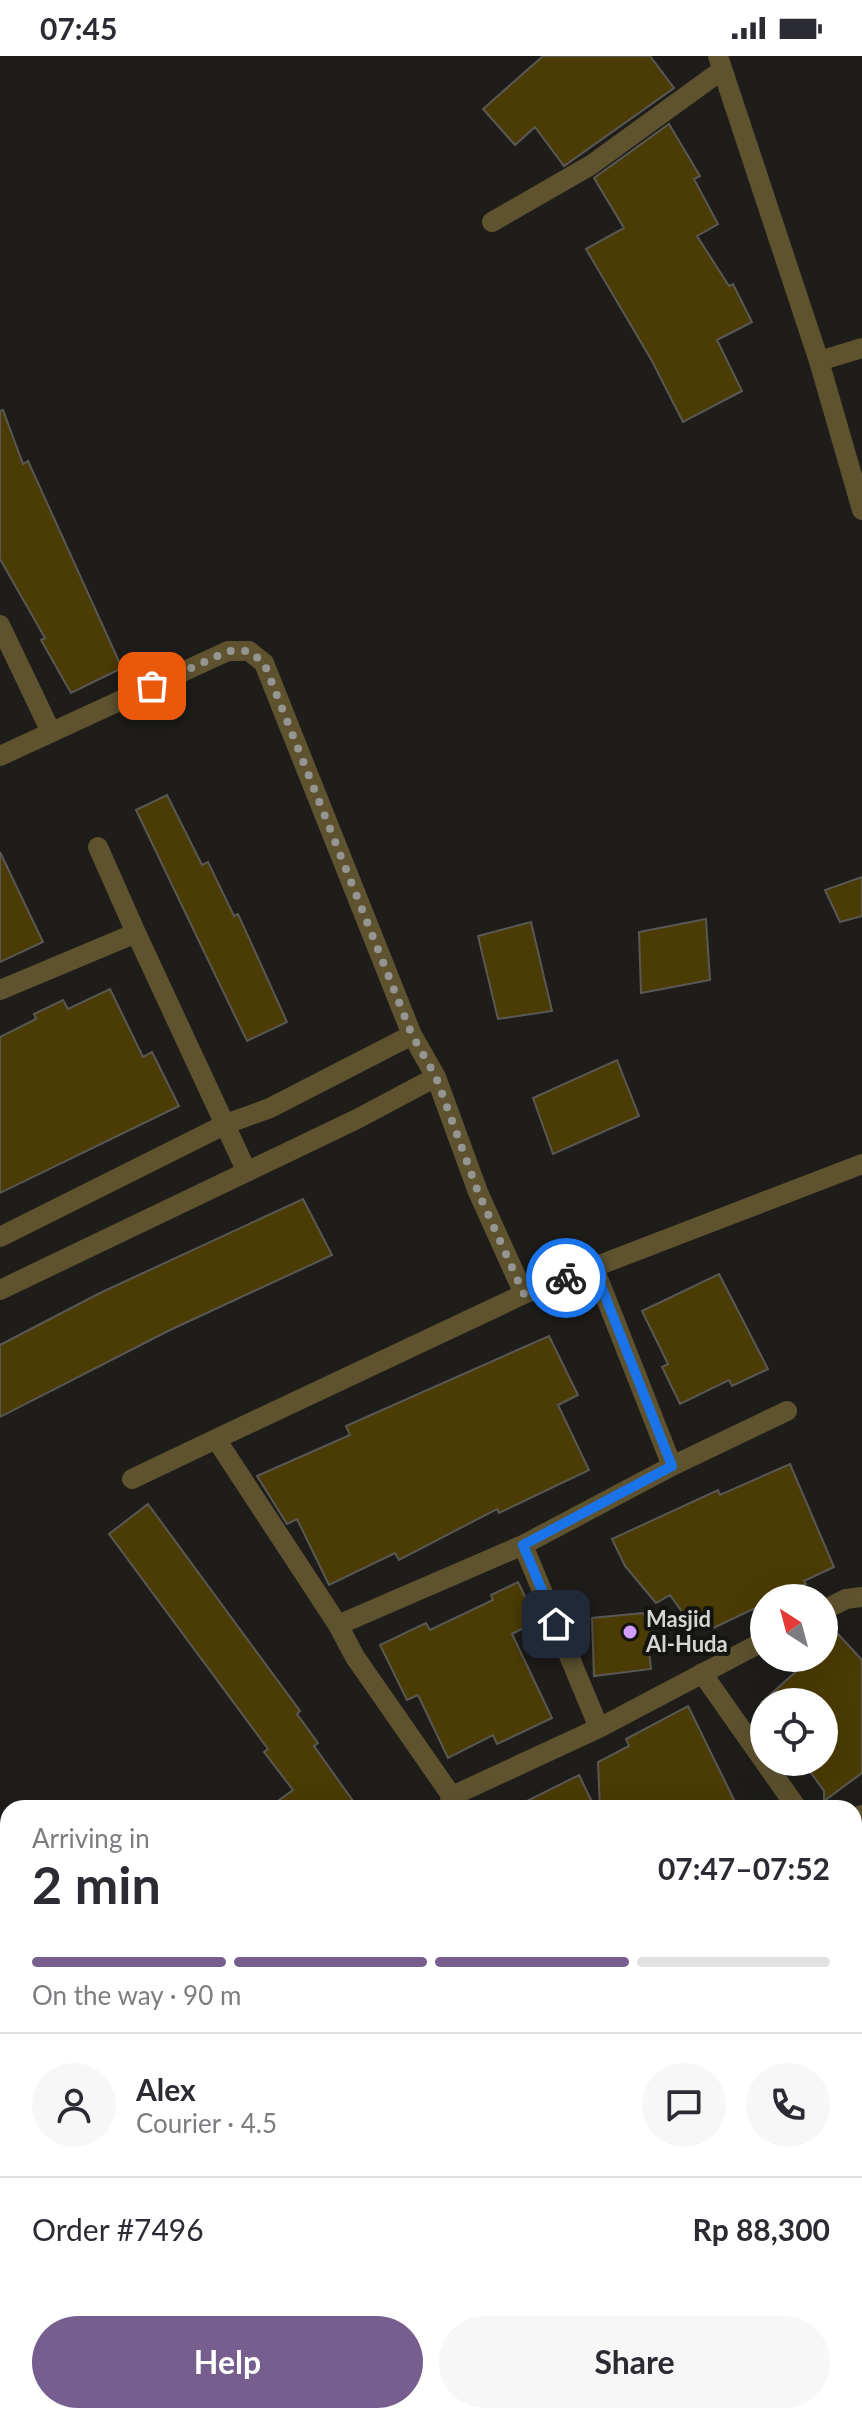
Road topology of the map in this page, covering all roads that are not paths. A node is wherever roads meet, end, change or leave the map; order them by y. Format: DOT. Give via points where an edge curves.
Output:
graph roads {
  1 [pos="720,63"];
  2 [pos="492,222"];
  3 [pos="862,348"];
  4 [pos="819,361"];
  5 [pos="862,510"];
  6 [pos="0,625"];
  7 [pos="51,732"];
  8 [pos="0,756"];
  9 [pos="98,847"];
  10 [pos="136,933"];
  11 [pos="0,990"];
  12 [pos="412,1035"];
  13 [pos="436,1077"];
  14 [pos="226,1124"];
  15 [pos="862,1164"];
  16 [pos="246,1170"];
  17 [pos="0,1237"];
  18 [pos="594,1268"];
  19 [pos="0,1290"];
  20 [pos="524,1294"];
  21 [pos="787,1411"];
  22 [pos="216,1439"];
  23 [pos="672,1466"];
  24 [pos="132,1479"];
  25 [pos="523,1545"];
  26 [pos="862,1597"];
  27 [pos="838,1603"];
  28 [pos="338,1625"];
  29 [pos="750,1648"];
  30 [pos="702,1673"];
  31 [pos="599,1728"];
  32 [pos="453,1800"];
  33 [pos="461,1800"];
  34 [pos="791,1800"];
  1 -- 2 [label="street" via="591,165"];
  1 -- 4 [label="street"];
  3 -- 4 [label="street"];
  4 -- 5 [label="street"];
  6 -- 7 [label="street"];
  7 -- 8 [label="street"];
  7 -- 12 [label="street" via="228,651 256,655 264,663"];
  9 -- 10 [label="street"];
  10 -- 11 [label="street"];
  10 -- 14 [label="street"];
  12 -- 13 [label="street"];
  12 -- 14 [label="street" via="270,1108"];
  13 -- 16 [label="street"];
  13 -- 20 [label="street" via="478,1192"];
  14 -- 16 [label="street"];
  14 -- 17 [label="street"];
  15 -- 18 [label="street"];
  16 -- 19 [label="street"];
  18 -- 20 [label="street"];
  18 -- 23 [label="street"];
  20 -- 22 [label="street"];
  21 -- 23 [label="street"];
  22 -- 24 [label="street"];
  22 -- 28 [label="street"];
  23 -- 25 [label="street"];
  25 -- 28 [label="street"];
  25 -- 31 [label="street"];
  26 -- 27 [label="street"];
  28 -- 32 [label="street"];
  29 -- 30 [label="street"];
  30 -- 31 [label="street"];
  30 -- 34 [label="street"];
  31 -- 33 [label="street"];
}
